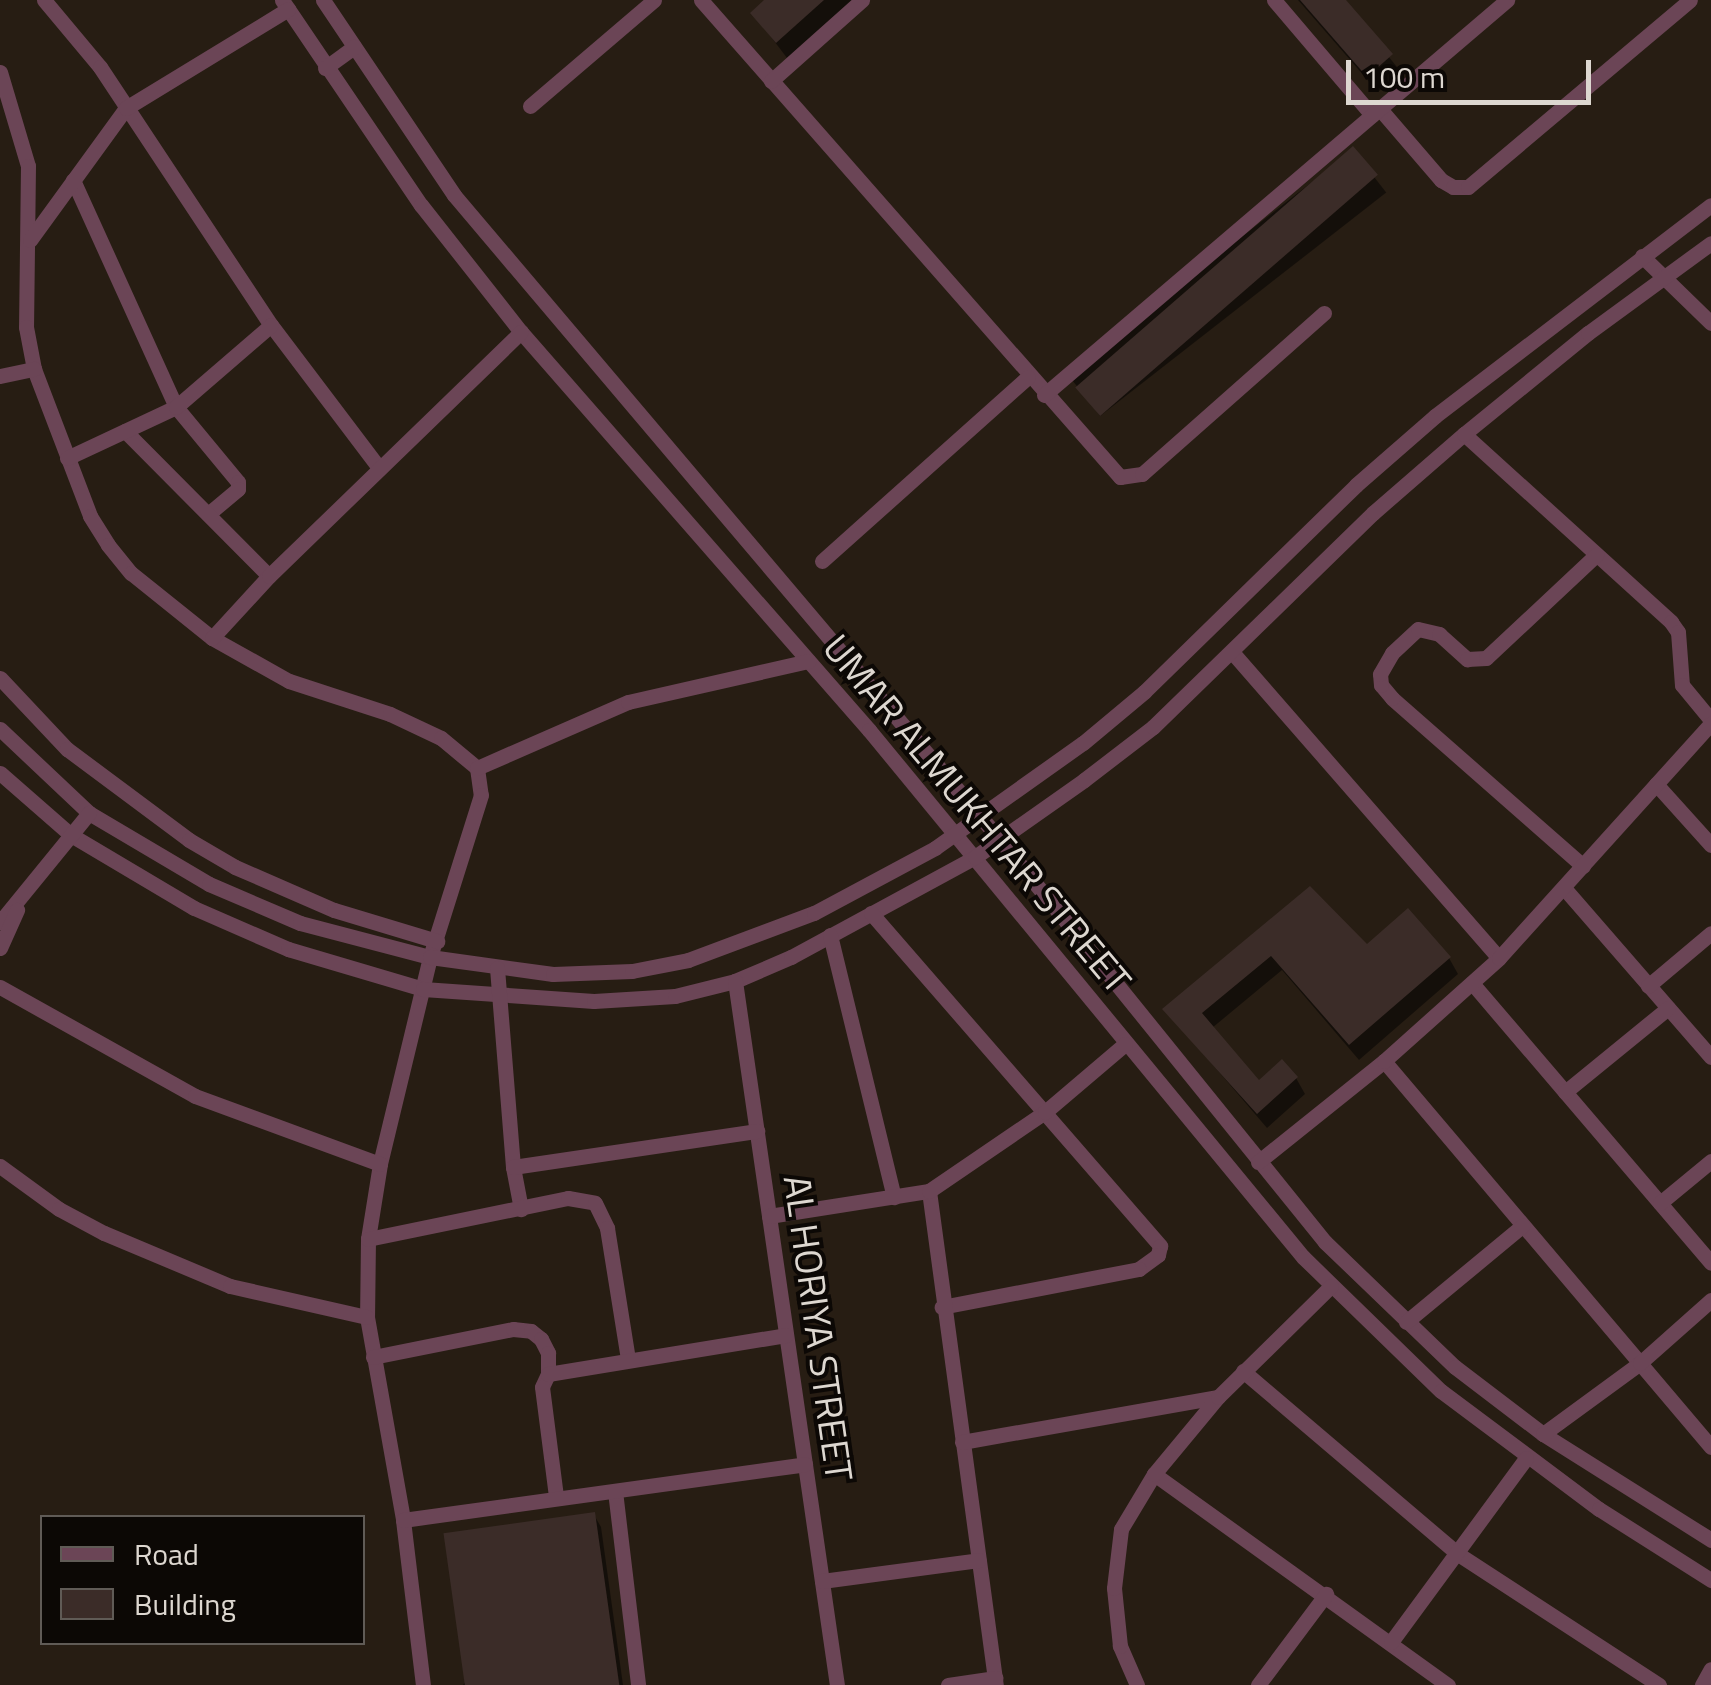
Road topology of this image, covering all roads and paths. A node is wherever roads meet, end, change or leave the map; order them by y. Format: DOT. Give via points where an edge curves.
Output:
graph roads {
  1 [pos="44,0"];
  2 [pos="323,0"];
  3 [pos="654,0"];
  4 [pos="700,0"];
  5 [pos="862,0"];
  6 [pos="1274,0"];
  7 [pos="1507,0"];
  8 [pos="1690,0"];
  9 [pos="285,5"];
  10 [pos="354,47"];
  11 [pos="325,68"];
  12 [pos="0,72"];
  13 [pos="771,80"];
  14 [pos="530,106"];
  15 [pos="126,108"];
  16 [pos="1376,112"];
  17 [pos="73,180"];
  18 [pos="1711,205"];
  19 [pos="30,240"];
  20 [pos="1711,244"];
  21 [pos="1642,256"];
  22 [pos="1664,280"];
  23 [pos="1324,314"];
  24 [pos="1711,323"];
  25 [pos="272,325"];
  26 [pos="521,332"];
  27 [pos="34,369"];
  28 [pos="0,376"];
  29 [pos="1028,377"];
  30 [pos="1044,395"];
  31 [pos="176,408"];
  32 [pos="125,432"];
  33 [pos="1464,434"];
  34 [pos="67,458"];
  35 [pos="379,468"];
  36 [pos="208,514"];
  37 [pos="1596,555"];
  38 [pos="822,560"];
  39 [pos="270,576"];
  40 [pos="212,638"];
  41 [pos="1232,652"];
  42 [pos="808,660"];
  43 [pos="0,678"];
  44 [pos="1711,722"];
  45 [pos="0,729"];
  46 [pos="478,768"];
  47 [pos="0,773"];
  48 [pos="1656,784"];
  49 [pos="89,813"];
  50 [pos="980,816"];
  51 [pos="956,835"];
  52 [pos="71,836"];
  53 [pos="1001,841"];
  54 [pos="1711,845"];
  55 [pos="974,857"];
  56 [pos="1583,866"];
  57 [pos="28,888"];
  58 [pos="1564,888"];
  59 [pos="871,913"];
  60 [pos="0,922"];
  61 [pos="1711,933"];
  62 [pos="830,935"];
  63 [pos="436,940"];
  64 [pos="0,948"];
  65 [pos="430,957"];
  66 [pos="1500,958"];
  67 [pos="497,968"];
  68 [pos="736,981"];
  69 [pos="1472,984"];
  70 [pos="1648,986"];
  71 [pos="0,988"];
  72 [pos="423,989"];
  73 [pos="498,996"];
  74 [pos="1668,1008"];
  75 [pos="1125,1044"];
  76 [pos="1711,1057"];
  77 [pos="1384,1062"];
  78 [pos="1565,1092"];
  79 [pos="1045,1112"];
  80 [pos="757,1131"];
  81 [pos="1711,1161"];
  82 [pos="1258,1162"];
  83 [pos="380,1164"];
  84 [pos="0,1166"];
  85 [pos="513,1166"];
  86 [pos="928,1191"];
  87 [pos="894,1197"];
  88 [pos="1660,1203"];
  89 [pos="521,1209"];
  90 [pos="769,1216"];
  91 [pos="1522,1226"];
  92 [pos="368,1239"];
  93 [pos="1711,1263"];
  94 [pos="1331,1286"];
  95 [pos="1711,1300"];
  96 [pos="942,1308"];
  97 [pos="367,1317"];
  98 [pos="1406,1322"];
  99 [pos="786,1335"];
  100 [pos="373,1357"];
  101 [pos="628,1359"];
  102 [pos="1640,1364"];
  103 [pos="1243,1371"];
  104 [pos="548,1374"];
  105 [pos="1218,1397"];
  106 [pos="1543,1434"];
  107 [pos="962,1442"];
  108 [pos="1711,1448"];
  109 [pos="1526,1458"];
  110 [pos="805,1464"];
  111 [pos="1154,1474"];
  112 [pos="616,1491"];
  113 [pos="556,1497"];
  114 [pos="403,1520"];
  115 [pos="1691,1528"];
  116 [pos="1711,1540"];
  117 [pos="1458,1554"];
  118 [pos="1673,1558"];
  119 [pos="979,1560"];
  120 [pos="1711,1580"];
  121 [pos="822,1581"];
  122 [pos="1326,1594"];
  123 [pos="1392,1642"];
  124 [pos="1428,1669"];
  125 [pos="1711,1669"];
  126 [pos="996,1682"];
  127 [pos="423,1685"];
  128 [pos="638,1685"];
  129 [pos="837,1685"];
  130 [pos="948,1685"];
  131 [pos="1137,1685"];
  132 [pos="1258,1685"];
  133 [pos="1418,1685"];
  134 [pos="1448,1685"];
  135 [pos="1659,1685"];
  136 [pos="1702,1685"];
  1 -- 15 [label="street"];
  2 -- 10 [label="street, UMAR ALMUKHTAR STREET"];
  3 -- 14 [label="street"];
  4 -- 13 [label="street"];
  5 -- 13 [label="street"];
  6 -- 16 [label="street"];
  7 -- 16 [label="street"];
  8 -- 16 [label="street" via="1468,187 1441,180"];
  9 -- 11 [label="street, UMAR ALMUKHTAR STREET"];
  9 -- 15 [label="street"];
  10 -- 11 [label="street"];
  10 -- 50 [label="street, UMAR ALMUKHTAR STREET" via="454,195"];
  11 -- 26 [label="street, UMAR ALMUKHTAR STREET"];
  12 -- 19 [label="street" via="28,166"];
  13 -- 29 [label="street"];
  15 -- 17 [label="street"];
  15 -- 25 [label="street"];
  16 -- 30 [label="street"];
  17 -- 19 [label="street"];
  17 -- 31 [label="street"];
  18 -- 21 [label="street"];
  19 -- 27 [label="street" via="26,328"];
  20 -- 22 [label="street"];
  21 -- 22 [label="street"];
  21 -- 50 [label="street" via="1434,416 1144,692"];
  22 -- 24 [label="street"];
  22 -- 33 [label="street"];
  23 -- 30 [label="street" via="1136,477 1113,472"];
  25 -- 31 [label="street"];
  25 -- 35 [label="street"];
  26 -- 35 [label="street"];
  26 -- 42 [label="street, UMAR ALMUKHTAR STREET"];
  27 -- 28 [label="street"];
  27 -- 34 [label="street"];
  29 -- 30 [label="street"];
  29 -- 38 [label="street"];
  31 -- 32 [label="street"];
  31 -- 36 [label="street" via="238,482"];
  32 -- 34 [label="street"];
  32 -- 36 [label="street"];
  33 -- 37 [label="street"];
  33 -- 41 [label="street"];
  34 -- 40 [label="street" via="108,546"];
  35 -- 39 [label="street"];
  36 -- 39 [label="street"];
  37 -- 44 [label="street" via="1678,632 1682,684"];
  37 -- 56 [label="street" via="1486,658 1467,659 1440,634 1418,629 1380,674 1392,698"];
  39 -- 40 [label="street"];
  40 -- 46 [label="street" via="289,681 442,738"];
  41 -- 53 [label="street" via="1153,727"];
  41 -- 66 [label="street"];
  42 -- 46 [label="street" via="628,702"];
  42 -- 51 [label="street, UMAR ALMUKHTAR STREET"];
  43 -- 63 [label="street" via="101,778 189,840 334,910"];
  44 -- 48 [label="street"];
  45 -- 49 [label="street"];
  46 -- 63 [label="street" via="481,795"];
  47 -- 52 [label="street"];
  48 -- 54 [label="street"];
  48 -- 56 [label="street"];
  49 -- 52 [label="street"];
  49 -- 65 [label="street" via="248,904"];
  50 -- 51 [label="street"];
  50 -- 53 [label="street, UMAR ALMUKHTAR STREET"];
  51 -- 55 [label="street, UMAR ALMUKHTAR STREET"];
  51 -- 67 [label="street" via="814,913 688,960 607,973"];
  52 -- 57 [label="street"];
  52 -- 72 [label="street" via="194,908 288,949"];
  53 -- 55 [label="street"];
  53 -- 82 [label="street, UMAR ALMUKHTAR STREET"];
  55 -- 59 [label="street"];
  55 -- 75 [label="street, UMAR ALMUKHTAR STREET"];
  56 -- 58 [label="street"];
  57 -- 60 [label="street"];
  57 -- 64 [label="street"];
  58 -- 66 [label="street"];
  58 -- 70 [label="street"];
  59 -- 62 [label="street"];
  59 -- 79 [label="street"];
  61 -- 70 [label="street"];
  62 -- 68 [label="street"];
  62 -- 87 [label="street"];
  63 -- 65 [label="street"];
  65 -- 67 [label="street"];
  65 -- 72 [label="street"];
  66 -- 69 [label="street"];
  67 -- 73 [label="street"];
  68 -- 73 [label="street" via="676,996"];
  68 -- 80 [label="street, AL HORIYA STREET"];
  69 -- 77 [label="street"];
  69 -- 78 [label="street"];
  70 -- 74 [label="street"];
  71 -- 83 [label="street" via="196,1096"];
  72 -- 73 [label="street"];
  72 -- 83 [label="street"];
  73 -- 85 [label="street"];
  74 -- 76 [label="street"];
  74 -- 78 [label="street"];
  75 -- 79 [label="street"];
  75 -- 94 [label="street, UMAR ALMUKHTAR STREET"];
  77 -- 82 [label="street"];
  77 -- 91 [label="street"];
  78 -- 88 [label="street"];
  79 -- 86 [label="street"];
  79 -- 96 [label="street" via="1153,1234 1158,1255 1139,1269 1083,1283"];
  80 -- 85 [label="street"];
  80 -- 90 [label="street, AL HORIYA STREET"];
  81 -- 88 [label="street"];
  82 -- 98 [label="street, UMAR ALMUKHTAR STREET" via="1324,1242"];
  83 -- 92 [label="street"];
  84 -- 97 [label="street" via="104,1234 230,1286"];
  85 -- 89 [label="street"];
  86 -- 87 [label="street"];
  86 -- 96 [label="street"];
  87 -- 90 [label="street"];
  88 -- 93 [label="street"];
  89 -- 92 [label="street"];
  89 -- 101 [label="street" via="568,1198 594,1203 602,1213"];
  90 -- 99 [label="street, AL HORIYA STREET"];
  91 -- 98 [label="street"];
  91 -- 102 [label="street"];
  92 -- 97 [label="street"];
  94 -- 103 [label="street"];
  94 -- 109 [label="street, UMAR ALMUKHTAR STREET" via="1441,1391"];
  95 -- 102 [label="street"];
  96 -- 107 [label="street"];
  97 -- 100 [label="street"];
  98 -- 106 [label="street, UMAR ALMUKHTAR STREET"];
  99 -- 101 [label="street"];
  99 -- 110 [label="street, AL HORIYA STREET"];
  100 -- 104 [label="street" via="513,1329 542,1339"];
  100 -- 114 [label="street"];
  101 -- 104 [label="street"];
  102 -- 106 [label="street"];
  102 -- 108 [label="street"];
  103 -- 105 [label="street"];
  103 -- 117 [label="street"];
  104 -- 113 [label="street" via="542,1387"];
  105 -- 107 [label="street"];
  105 -- 111 [label="street"];
  106 -- 115 [label="street, UMAR ALMUKHTAR STREET"];
  107 -- 119 [label="street"];
  109 -- 117 [label="street"];
  109 -- 118 [label="street, UMAR ALMUKHTAR STREET"];
  110 -- 112 [label="street"];
  110 -- 121 [label="street, AL HORIYA STREET"];
  111 -- 122 [label="street"];
  111 -- 131 [label="street" via="1120,1529 1116,1559 1120,1646"];
  112 -- 113 [label="street"];
  112 -- 128 [label="street"];
  113 -- 114 [label="street"];
  114 -- 127 [label="street"];
  115 -- 116 [label="street, UMAR ALMUKHTAR STREET"];
  115 -- 118 [label="street"];
  117 -- 123 [label="street"];
  117 -- 135 [label="street"];
  118 -- 120 [label="street, UMAR ALMUKHTAR STREET"];
  119 -- 121 [label="street"];
  119 -- 126 [label="street"];
  121 -- 129 [label="street, AL HORIYA STREET"];
  122 -- 123 [label="street"];
  122 -- 132 [label="street"];
  123 -- 124 [label="street"];
  124 -- 133 [label="street"];
  124 -- 134 [label="street"];
  125 -- 136 [label="street"];
  126 -- 130 [label="street"];
}
